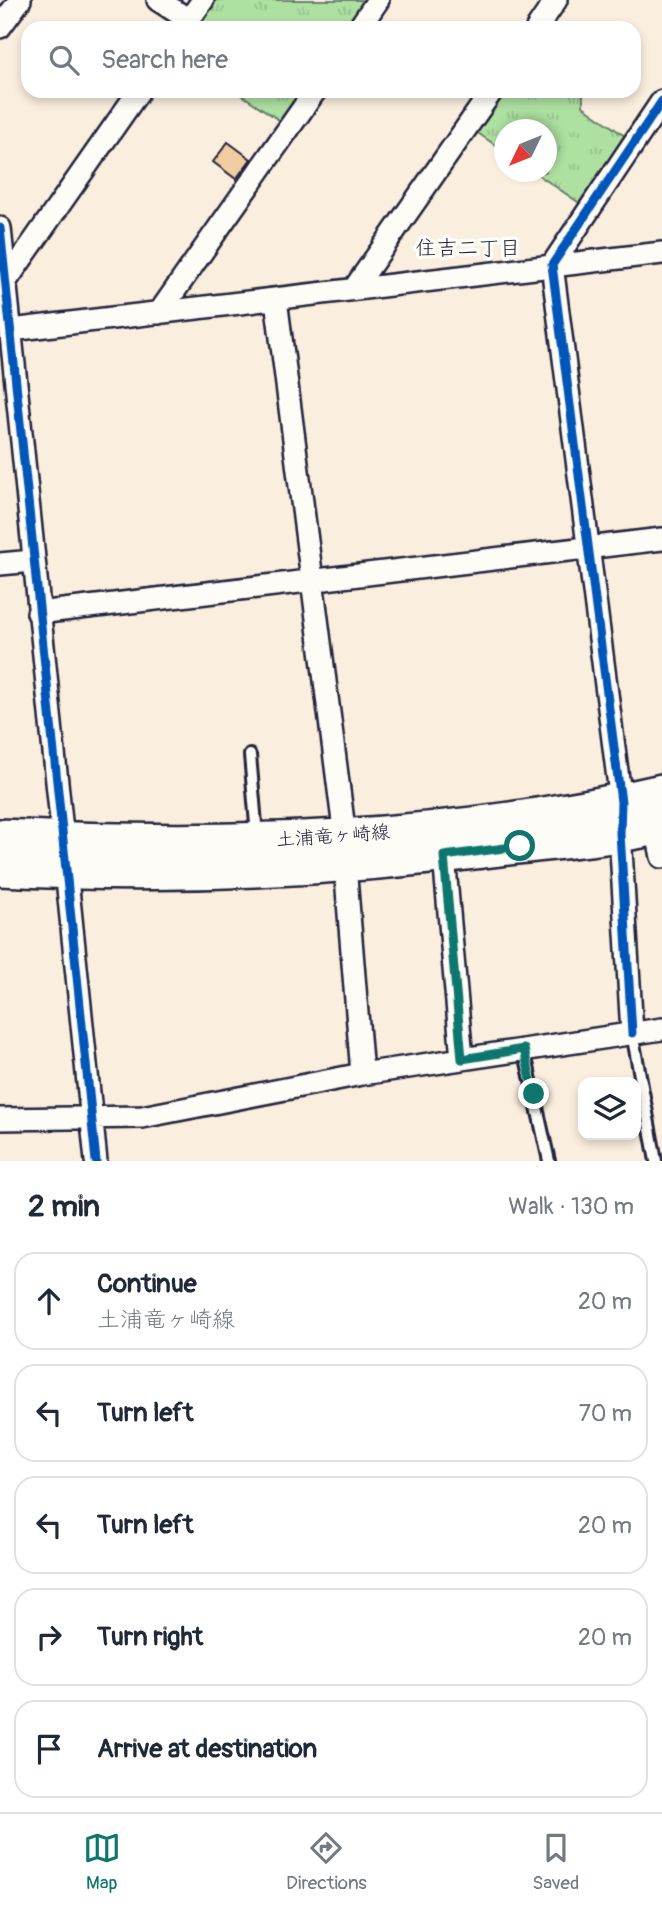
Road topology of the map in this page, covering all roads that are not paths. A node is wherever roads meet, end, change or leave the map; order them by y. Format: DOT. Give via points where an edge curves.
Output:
graph roads {
  1 [pos="20,0"];
  2 [pos="158,0"];
  3 [pos="203,0"];
  4 [pos="379,0"];
  5 [pos="556,0"];
  6 [pos="182,21"];
  7 [pos="188,21"];
  8 [pos="364,21"];
  9 [pos="542,21"];
  10 [pos="0,27"];
  11 [pos="134,98"];
  12 [pos="309,98"];
  13 [pos="487,98"];
  14 [pos="662,101"];
  15 [pos="0,228"];
  16 [pos="662,253"];
  17 [pos="552,265"];
  18 [pos="6,281"];
  19 [pos="354,289"];
  20 [pos="276,299"];
  21 [pos="159,313"];
  22 [pos="11,330"];
  23 [pos="662,539"];
  24 [pos="586,547"];
  25 [pos="33,561"];
  26 [pos="0,564"];
  27 [pos="313,580"];
  28 [pos="38,613"];
  29 [pos="250,755"];
  30 [pos="662,792"];
  31 [pos="620,817"];
  32 [pos="660,836"];
  33 [pos="0,838"];
  34 [pos="257,840"];
  35 [pos="345,851"];
  36 [pos="65,856"];
  37 [pos="444,856"];
  38 [pos="0,868"];
  39 [pos="662,1028"];
  40 [pos="632,1033"];
  41 [pos="524,1049"];
  42 [pos="462,1059"];
  43 [pos="362,1074"];
  44 [pos="91,1118"];
  45 [pos="0,1119"];
  46 [pos="96,1161"];
  47 [pos="549,1161"];
  48 [pos="656,1161"];
  1 -- 10 [label="street"];
  2 -- 6 [label="street"];
  3 -- 7 [label="street"];
  4 -- 8 [label="street"];
  5 -- 9 [label="street"];
  11 -- 18 [label="street"];
  12 -- 21 [label="street"];
  13 -- 19 [label="street"];
  14 -- 17 [label="street"];
  15 -- 18 [label="street"];
  16 -- 17 [label="street"];
  17 -- 19 [label="street"];
  17 -- 24 [label="street"];
  18 -- 22 [label="street"];
  19 -- 20 [label="street"];
  20 -- 21 [label="street"];
  20 -- 27 [label="street"];
  21 -- 22 [label="street"];
  22 -- 25 [label="street"];
  23 -- 24 [label="street"];
  24 -- 27 [label="street"];
  24 -- 31 [label="street"];
  25 -- 26 [label="street"];
  25 -- 28 [label="street"];
  27 -- 28 [label="street"];
  27 -- 35 [label="street"];
  28 -- 36 [label="street"];
  29 -- 34 [label="lane"];
  30 -- 31 [label="main road, 土浦竜ヶ崎線"];
  31 -- 32 [label="main road, 土浦竜ヶ崎線"];
  31 -- 35 [label="main road, 土浦竜ヶ崎線" via="547,815"];
  31 -- 37 [label="main road, 土浦竜ヶ崎線"];
  31 -- 40 [label="street"];
  33 -- 36 [label="main road, 土浦竜ヶ崎線"];
  34 -- 35 [label="main road, 土浦竜ヶ崎線"];
  34 -- 36 [label="main road, 土浦竜ヶ崎線"];
  35 -- 36 [label="main road, 土浦竜ヶ崎線"];
  35 -- 37 [label="main road, 土浦竜ヶ崎線"];
  35 -- 43 [label="street"];
  36 -- 38 [label="main road, 土浦竜ヶ崎線"];
  36 -- 44 [label="street"];
  37 -- 42 [label="street"];
  39 -- 40 [label="street"];
  40 -- 41 [label="street"];
  40 -- 48 [label="lane"];
  41 -- 42 [label="street"];
  41 -- 47 [label="lane"];
  42 -- 43 [label="street"];
  43 -- 44 [label="street" via="142,1117"];
  44 -- 45 [label="street"];
  44 -- 46 [label="street"];
}
